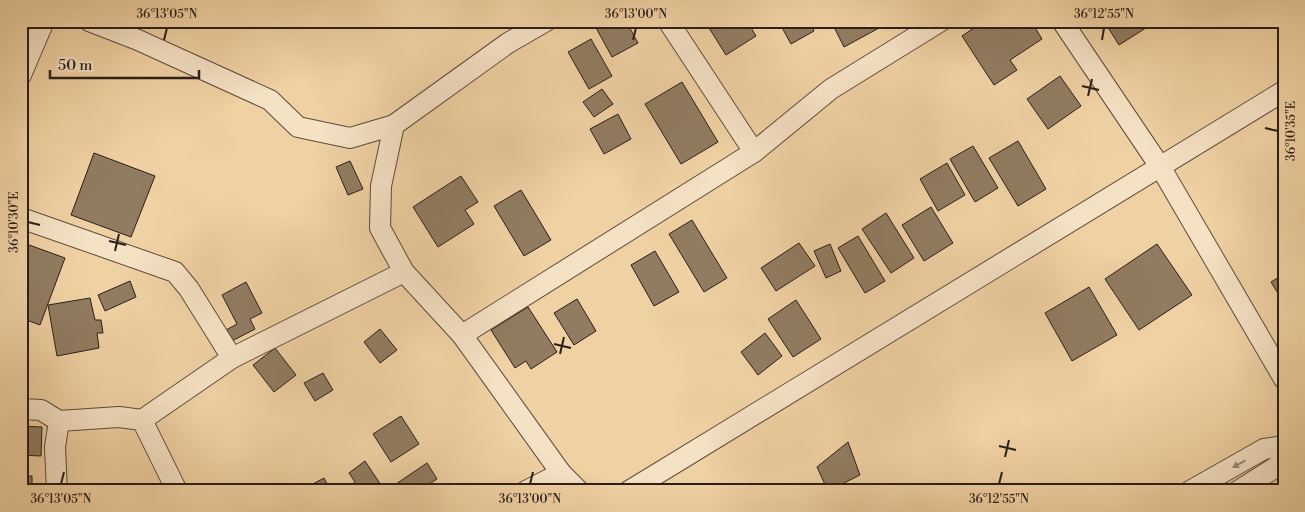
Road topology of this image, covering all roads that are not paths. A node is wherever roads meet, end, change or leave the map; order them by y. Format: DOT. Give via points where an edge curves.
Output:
graph roads {
  1 [pos="44,21"];
  2 [pos="89,21"];
  3 [pos="546,21"];
  4 [pos="668,21"];
  5 [pos="941,21"];
  6 [pos="1062,21"];
  7 [pos="21,75"];
  8 [pos="1284,91"];
  9 [pos="394,125"];
  10 [pos="754,152"];
  11 [pos="1160,168"];
  12 [pos="21,218"];
  13 [pos="404,272"];
  14 [pos="462,335"];
  15 [pos="232,358"];
  16 [pos="1284,379"];
  17 [pos="21,409"];
  18 [pos="142,420"];
  19 [pos="59,421"];
  20 [pos="1284,446"];
  21 [pos="1284,462"];
  22 [pos="561,473"];
  23 [pos="57,491"];
  24 [pos="177,491"];
  25 [pos="526,491"];
  26 [pos="580,491"];
  27 [pos="629,491"];
  28 [pos="1190,491"];
  29 [pos="1238,491"];
  1 -- 7 [label="street"];
  2 -- 9 [label="street" via="270,100 298,127 350,138"];
  3 -- 9 [label="street"];
  4 -- 10 [label="street"];
  5 -- 10 [label="street" via="831,90"];
  6 -- 11 [label="street"];
  8 -- 11 [label="street"];
  9 -- 13 [label="street" via="381,186 380,228"];
  10 -- 14 [label="street"];
  11 -- 16 [label="street"];
  11 -- 27 [label="street"];
  12 -- 15 [label="street" via="175,272"];
  13 -- 14 [label="street"];
  13 -- 15 [label="street"];
  14 -- 22 [label="street"];
  15 -- 18 [label="street"];
  17 -- 19 [label="street" via="41,410"];
  18 -- 19 [label="street" via="120,417"];
  18 -- 24 [label="street"];
  19 -- 23 [label="street" via="55,447"];
  20 -- 28 [label="street, one-way" via="1264,450"];
  21 -- 29 [label="street"];
  22 -- 25 [label="street"];
  22 -- 26 [label="street"];
}
